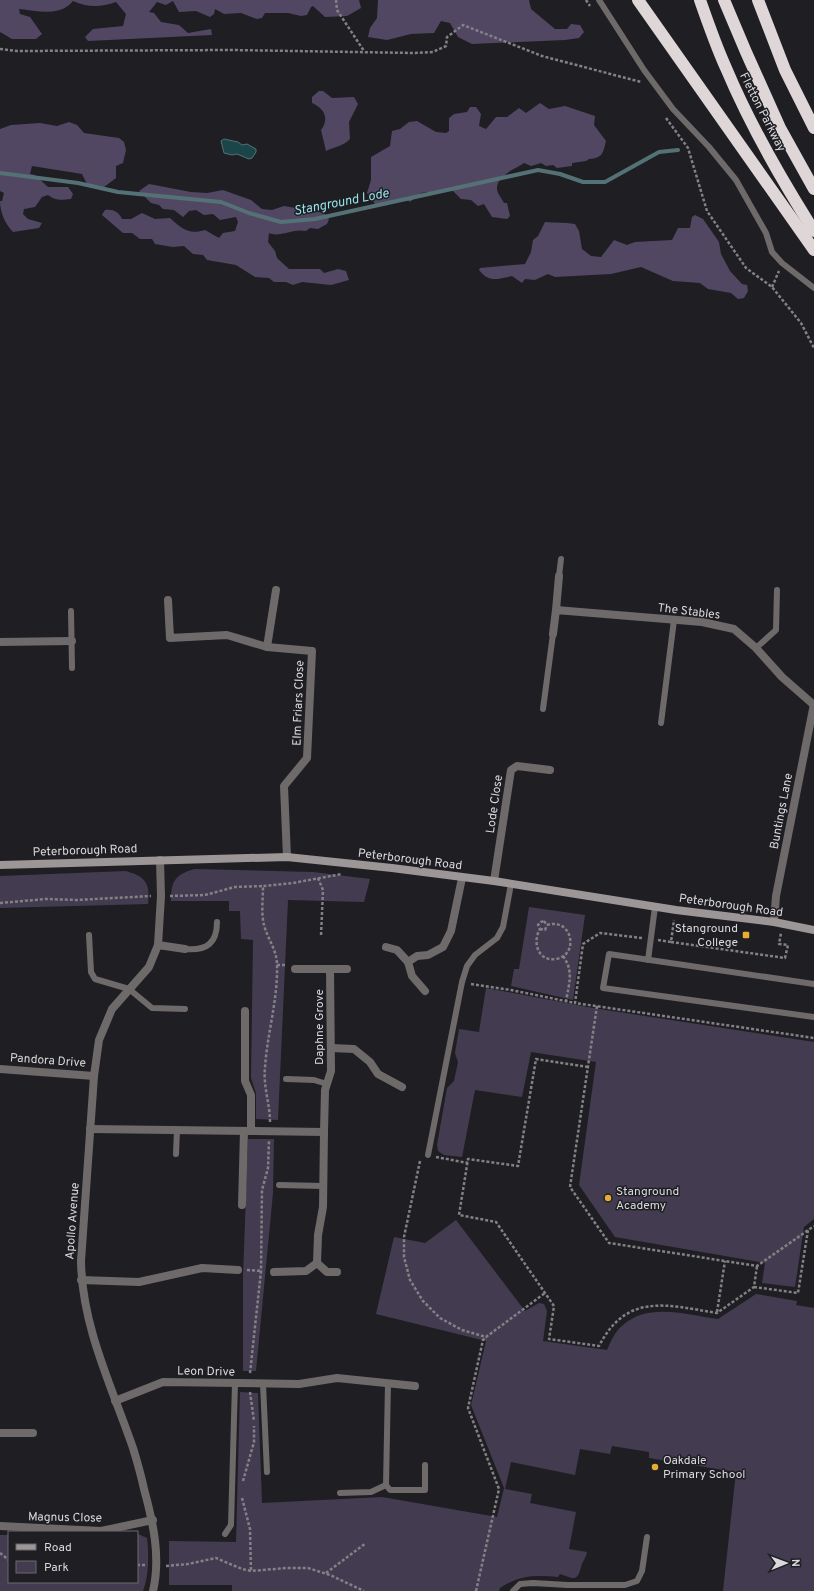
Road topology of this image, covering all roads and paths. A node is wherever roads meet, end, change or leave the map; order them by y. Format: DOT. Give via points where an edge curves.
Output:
graph roads {
  1 [pos="336,0"];
  2 [pos="586,0"];
  3 [pos="599,0"];
  4 [pos="638,0"];
  5 [pos="700,0"];
  6 [pos="724,0"];
  7 [pos="758,0"];
  8 [pos="590,6"];
  9 [pos="0,49"];
  10 [pos="364,52"];
  11 [pos="638,76"];
  12 [pos="666,117"];
  13 [pos="814,128"];
  14 [pos="814,189"];
  15 [pos="814,231"];
  16 [pos="814,250"];
  17 [pos="782,263"];
  18 [pos="772,287"];
  19 [pos="814,288"];
  20 [pos="814,348"];
  21 [pos="561,559"];
  22 [pos="559,576"];
  23 [pos="276,590"];
  24 [pos="777,590"];
  25 [pos="168,600"];
  26 [pos="556,610"];
  27 [pos="71,611"];
  28 [pos="674,620"];
  29 [pos="553,634"];
  30 [pos="72,641"];
  31 [pos="0,642"];
  32 [pos="267,647"];
  33 [pos="756,648"];
  34 [pos="72,668"];
  35 [pos="814,705"];
  36 [pos="543,710"];
  37 [pos="661,723"];
  38 [pos="550,770"];
  39 [pos="287,857"];
  40 [pos="160,860"];
  41 [pos="0,865"];
  42 [pos="347,874"];
  43 [pos="318,878"];
  44 [pos="462,878"];
  45 [pos="494,881"];
  46 [pos="511,884"];
  47 [pos="263,886"];
  48 [pos="161,896"];
  49 [pos="0,903"];
  50 [pos="655,907"];
  51 [pos="217,922"];
  52 [pos="778,923"];
  53 [pos="547,925"];
  54 [pos="540,929"];
  55 [pos="814,930"];
  56 [pos="89,935"];
  57 [pos="321,936"];
  58 [pos="671,942"];
  59 [pos="158,945"];
  60 [pos="386,947"];
  61 [pos="186,949"];
  62 [pos="564,956"];
  63 [pos="648,960"];
  64 [pos="408,962"];
  65 [pos="295,969"];
  66 [pos="330,969"];
  67 [pos="347,969"];
  68 [pos="462,982"];
  69 [pos="814,984"];
  70 [pos="129,989"];
  71 [pos="425,991"];
  72 [pos="566,1001"];
  73 [pos="575,1003"];
  74 [pos="597,1006"];
  75 [pos="185,1009"];
  76 [pos="245,1011"];
  77 [pos="814,1017"];
  78 [pos="331,1048"];
  79 [pos="588,1068"];
  80 [pos="0,1069"];
  81 [pos="94,1076"];
  82 [pos="286,1079"];
  83 [pos="327,1084"];
  84 [pos="402,1087"];
  85 [pos="90,1129"];
  86 [pos="177,1130"];
  87 [pos="247,1131"];
  88 [pos="270,1131"];
  89 [pos="324,1132"];
  90 [pos="176,1154"];
  91 [pos="428,1155"];
  92 [pos="468,1163"];
  93 [pos="280,1185"];
  94 [pos="323,1186"];
  95 [pos="242,1206"];
  96 [pos="814,1226"];
  97 [pos="808,1230"];
  98 [pos="724,1261"];
  99 [pos="317,1263"];
  100 [pos="757,1266"];
  101 [pos="238,1270"];
  102 [pos="261,1271"];
  103 [pos="274,1272"];
  104 [pos="337,1272"];
  105 [pos="81,1280"];
  106 [pos="754,1287"];
  107 [pos="545,1293"];
  108 [pos="717,1313"];
  109 [pos="486,1337"];
  110 [pos="235,1383"];
  111 [pos="388,1383"];
  112 [pos="249,1384"];
  113 [pos="263,1384"];
  114 [pos="414,1386"];
  115 [pos="115,1401"];
  116 [pos="0,1433"];
  117 [pos="33,1433"];
  118 [pos="425,1465"];
  119 [pos="267,1472"];
  120 [pos="386,1485"];
  121 [pos="243,1486"];
  122 [pos="243,1493"];
  123 [pos="340,1493"];
  124 [pos="153,1520"];
  125 [pos="0,1526"];
  126 [pos="225,1534"];
  127 [pos="648,1537"];
  128 [pos="366,1543"];
  129 [pos="0,1553"];
  130 [pos="8,1559"];
  131 [pos="157,1565"];
  132 [pos="251,1571"];
  133 [pos="326,1574"];
  134 [pos="153,1591"];
  135 [pos="364,1591"];
  136 [pos="476,1591"];
  137 [pos="513,1591"];
  1 -- 10 [label="path" via="337,10"];
  2 -- 8 [label="path"];
  3 -- 17 [label="lane" via="644,70 673,109 736,180 766,233 772,252"];
  4 -- 16 [label="highway"];
  5 -- 15 [label="highway, Fletton Parkway" via="725,68 794,200"];
  6 -- 14 [label="highway, Fletton Parkway" via="780,128"];
  7 -- 13 [label="highway" via="785,70"];
  9 -- 10 [label="path"];
  10 -- 11 [label="path" via="433,52 446,46 447,37 463,25 542,56 642,82"];
  12 -- 18 [label="path" via="688,148 707,211 746,268"];
  17 -- 18 [label="path"];
  17 -- 19 [label="lane"];
  18 -- 20 [label="path" via="801,323"];
  21 -- 22 [label="lane"];
  22 -- 26 [label="street"];
  23 -- 32 [label="street"];
  24 -- 33 [label="lane" via="776,630"];
  25 -- 32 [label="street, Elm Friars Close" via="170,638 227,636"];
  26 -- 28 [label="street, The Stables"];
  26 -- 29 [label="street"];
  27 -- 30 [label="lane"];
  28 -- 33 [label="street, The Stables" via="702,622 734,629"];
  28 -- 37 [label="lane"];
  29 -- 36 [label="lane"];
  30 -- 31 [label="street"];
  30 -- 34 [label="lane"];
  32 -- 39 [label="street, Elm Friars Close" via="312,651 307,758 284,786"];
  33 -- 35 [label="street, The Stables" via="782,677"];
  35 -- 52 [label="street, Buntings Lane" via="776,896"];
  38 -- 45 [label="street, Lode Close" via="517,766 511,770"];
  39 -- 40 [label="main road, Peterborough Road"];
  39 -- 44 [label="main road, Peterborough Road"];
  40 -- 41 [label="main road, Peterborough Road"];
  40 -- 48 [label="street, Apollo Avenue"];
  42 -- 43 [label="path"];
  43 -- 47 [label="path"];
  43 -- 57 [label="path" via="323,890"];
  44 -- 45 [label="main road, Peterborough Road"];
  44 -- 64 [label="street" via="451,931 443,947"];
  45 -- 46 [label="main road, Peterborough Road"];
  46 -- 50 [label="main road, Peterborough Road"];
  46 -- 68 [label="lane" via="503,928 497,938 475,955 467,966"];
  47 -- 48 [label="path" via="235,887 205,895"];
  47 -- 88 [label="path" via="264,925 276,952 277,965 265,1069"];
  48 -- 49 [label="path"];
  48 -- 59 [label="street, Apollo Avenue"];
  50 -- 52 [label="main road, Peterborough Road"];
  50 -- 63 [label="lane"];
  51 -- 61 [label="lane" via="217,933 212,942 205,948"];
  52 -- 55 [label="main road, Peterborough Road"];
  52 -- 58 [label="path" via="779,944 788,945 785,958"];
  53 -- 54 [label="path" via="545,930"];
  53 -- 54 [label="path" via="544,921 540,922"];
  53 -- 62 [label="path" via="562,926 570,936 570,948"];
  54 -- 62 [label="path" via="535,939 541,955 551,959"];
  56 -- 70 [label="lane" via="91,972 95,979"];
  59 -- 61 [label="street"];
  59 -- 70 [label="street, Apollo Avenue" via="149,967"];
  60 -- 64 [label="street" via="397,950"];
  62 -- 72 [label="path" via="571,974"];
  63 -- 69 [label="lane"];
  63 -- 77 [label="lane" via="609,954 603,988"];
  64 -- 71 [label="street" via="412,976"];
  65 -- 66 [label="street"];
  66 -- 67 [label="street"];
  66 -- 78 [label="street, Daphne Grove"];
  68 -- 72 [label="path"];
  68 -- 91 [label="lane"];
  70 -- 75 [label="lane" via="152,1008"];
  70 -- 81 [label="street, Apollo Avenue" via="112,1009 99,1040"];
  72 -- 73 [label="path"];
  74 -- 79 [label="path"];
  76 -- 87 [label="street" via="245,1081 251,1096"];
  78 -- 83 [label="street, Daphne Grove" via="331,1071"];
  78 -- 84 [label="street" via="354,1048 370,1062 378,1074"];
  79 -- 92 [label="path" via="536,1059 518,1166 468,1159"];
  79 -- 98 [label="path" via="570,1187 609,1243"];
  80 -- 81 [label="street, Pandora Drive"];
  81 -- 85 [label="street, Apollo Avenue"];
  82 -- 83 [label="lane" via="314,1080"];
  83 -- 89 [label="street, Daphne Grove"];
  85 -- 86 [label="street"];
  85 -- 105 [label="street, Apollo Avenue"];
  86 -- 87 [label="street"];
  86 -- 90 [label="lane"];
  87 -- 88 [label="street"];
  87 -- 95 [label="street"];
  88 -- 89 [label="street"];
  88 -- 102 [label="path" via="268,1168 262,1190"];
  89 -- 94 [label="street, Daphne Grove"];
  91 -- 92 [label="path"];
  91 -- 109 [label="path" via="422,1156 404,1237 404,1257 410,1280 423,1301 440,1318 462,1330"];
  92 -- 107 [label="path" via="459,1215 496,1222"];
  93 -- 94 [label="lane"];
  94 -- 99 [label="street, Daphne Grove"];
  96 -- 97 [label="path"];
  97 -- 100 [label="path"];
  97 -- 106 [label="path" via="798,1294"];
  98 -- 100 [label="path"];
  98 -- 108 [label="path"];
  99 -- 103 [label="street" via="306,1271"];
  99 -- 104 [label="street" via="327,1272"];
  100 -- 106 [label="path"];
  101 -- 102 [label="path"];
  101 -- 105 [label="street" via="202,1268 139,1282"];
  102 -- 103 [label="path"];
  102 -- 112 [label="path"];
  105 -- 115 [label="street, Apollo Avenue" via="91,1330"];
  106 -- 108 [label="path"];
  107 -- 108 [label="path" via="554,1306 549,1339 599,1346 618,1320 634,1309 668,1306"];
  107 -- 109 [label="path"];
  109 -- 136 [label="path" via="483,1340 468,1408 499,1489"];
  110 -- 112 [label="street, Leon Drive"];
  110 -- 115 [label="street, Leon Drive" via="163,1382"];
  110 -- 126 [label="lane" via="231,1525"];
  111 -- 113 [label="street, Leon Drive" via="337,1378 299,1384"];
  111 -- 114 [label="street, Leon Drive"];
  111 -- 120 [label="lane"];
  112 -- 113 [label="street, Leon Drive"];
  112 -- 121 [label="path" via="254,1442"];
  113 -- 119 [label="lane"];
  115 -- 124 [label="street, Apollo Avenue" via="133,1449"];
  116 -- 117 [label="street"];
  118 -- 120 [label="lane" via="425,1490 390,1490"];
  120 -- 123 [label="lane" via="372,1492"];
  122 -- 132 [label="path" via="242,1499 250,1529"];
  124 -- 125 [label="street, Magnus Close" via="102,1531"];
  124 -- 131 [label="street, Apollo Avenue"];
  127 -- 137 [label="lane" via="642,1571 637,1581 625,1585 520,1584"];
  128 -- 133 [label="path"];
  129 -- 130 [label="path"];
  131 -- 132 [label="path" via="188,1564 216,1558"];
  131 -- 134 [label="street, Apollo Avenue"];
  132 -- 133 [label="path" via="308,1568"];
  133 -- 135 [label="path"];
}
